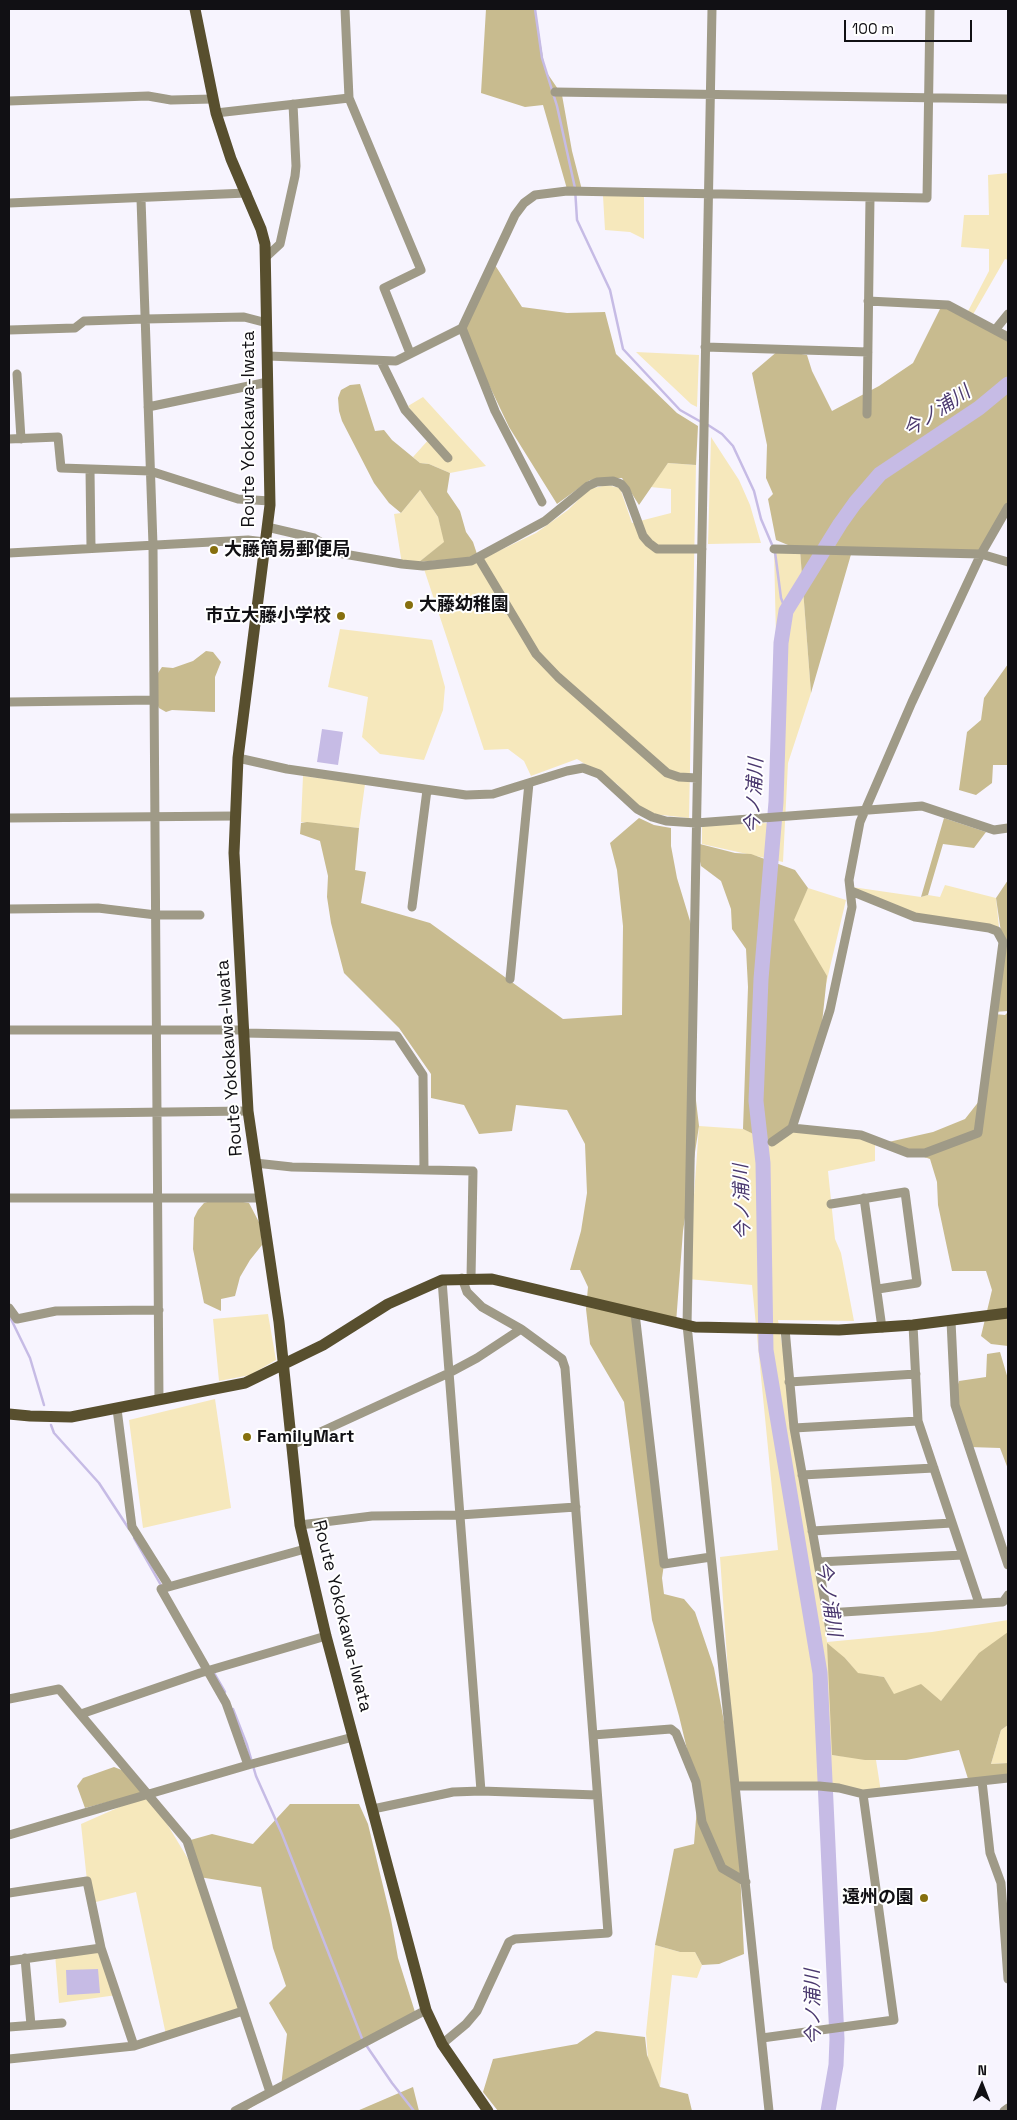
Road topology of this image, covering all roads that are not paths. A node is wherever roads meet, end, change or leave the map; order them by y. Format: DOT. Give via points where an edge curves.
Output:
graph roads {
  1 [pos="195,9"];
  2 [pos="345,9"];
  3 [pos="712,9"];
  4 [pos="930,9"];
  5 [pos="555,92"];
  6 [pos="710,95"];
  7 [pos="349,98"];
  8 [pos="928,98"];
  9 [pos="213,99"];
  10 [pos="1008,99"];
  11 [pos="9,101"];
  12 [pos="293,104"];
  13 [pos="216,113"];
  14 [pos="246,193"];
  15 [pos="708,195"];
  16 [pos="870,198"];
  17 [pos="141,199"];
  18 [pos="9,203"];
  19 [pos="266,257"];
  20 [pos="868,301"];
  21 [pos="1008,314"];
  22 [pos="145,319"];
  23 [pos="267,323"];
  24 [pos="462,328"];
  25 [pos="9,330"];
  26 [pos="994,330"];
  27 [pos="1008,337"];
  28 [pos="705,347"];
  29 [pos="868,352"];
  30 [pos="410,353"];
  31 [pos="268,356"];
  32 [pos="381,361"];
  33 [pos="17,374"];
  34 [pos="268,382"];
  35 [pos="148,407"];
  36 [pos="867,414"];
  37 [pos="9,439"];
  38 [pos="21,439"];
  39 [pos="448,458"];
  40 [pos="90,469"];
  41 [pos="150,471"];
  42 [pos="270,501"];
  43 [pos="542,502"];
  44 [pos="1008,507"];
  45 [pos="267,527"];
  46 [pos="265,542"];
  47 [pos="153,545"];
  48 [pos="92,548"];
  49 [pos="702,549"];
  50 [pos="774,549"];
  51 [pos="9,553"];
  52 [pos="981,554"];
  53 [pos="478,557"];
  54 [pos="1008,562"];
  55 [pos="154,700"];
  56 [pos="9,702"];
  57 [pos="238,758"];
  58 [pos="697,778"];
  59 [pos="529,783"];
  60 [pos="427,790"];
  61 [pos="865,811"];
  62 [pos="235,816"];
  63 [pos="155,817"];
  64 [pos="9,818"];
  65 [pos="696,823"];
  66 [pos="1008,828"];
  67 [pos="851,891"];
  68 [pos="412,907"];
  69 [pos="9,908"];
  70 [pos="156,915"];
  71 [pos="200,915"];
  72 [pos="510,979"];
  73 [pos="9,1030"];
  74 [pos="157,1030"];
  75 [pos="243,1031"];
  76 [pos="248,1111"];
  77 [pos="158,1112"];
  78 [pos="9,1114"];
  79 [pos="792,1128"];
  80 [pos="772,1142"];
  81 [pos="256,1163"];
  82 [pos="424,1170"];
  83 [pos="9,1198"];
  84 [pos="158,1198"];
  85 [pos="261,1198"];
  86 [pos="864,1198"];
  87 [pos="831,1204"];
  88 [pos="466,1278"];
  89 [pos="442,1280"];
  90 [pos="878,1289"];
  91 [pos="9,1308"];
  92 [pos="159,1310"];
  93 [pos="636,1313"];
  94 [pos="1008,1314"];
  95 [pos="951,1321"];
  96 [pos="687,1325"];
  97 [pos="913,1325"];
  98 [pos="882,1328"];
  99 [pos="521,1329"];
  100 [pos="786,1329"];
  101 [pos="283,1366"];
  102 [pos="449,1373"];
  103 [pos="916,1374"];
  104 [pos="789,1382"];
  105 [pos="159,1400"];
  106 [pos="117,1409"];
  107 [pos="9,1414"];
  108 [pos="918,1421"];
  109 [pos="794,1428"];
  110 [pos="292,1446"];
  111 [pos="934,1468"];
  112 [pos="802,1475"];
  113 [pos="576,1507"];
  114 [pos="460,1515"];
  115 [pos="952,1523"];
  116 [pos="300,1525"];
  117 [pos="812,1531"];
  118 [pos="305,1549"];
  119 [pos="963,1555"];
  120 [pos="711,1557"];
  121 [pos="818,1562"];
  122 [pos="1008,1565"];
  123 [pos="166,1587"];
  124 [pos="1008,1595"];
  125 [pos="979,1603"];
  126 [pos="827,1613"];
  127 [pos="830,1630"];
  128 [pos="326,1636"];
  129 [pos="210,1669"];
  130 [pos="9,1699"];
  131 [pos="81,1714"];
  132 [pos="593,1735"];
  133 [pos="353,1737"];
  134 [pos="248,1765"];
  135 [pos="1008,1778"];
  136 [pos="982,1781"];
  137 [pos="736,1786"];
  138 [pos="481,1791"];
  139 [pos="149,1794"];
  140 [pos="863,1794"];
  141 [pos="597,1795"];
  142 [pos="373,1810"];
  143 [pos="9,1835"];
  144 [pos="746,1882"];
  145 [pos="9,1894"];
  146 [pos="101,1948"];
  147 [pos="25,1958"];
  148 [pos="9,1960"];
  149 [pos="1008,1979"];
  150 [pos="426,2010"];
  151 [pos="243,2011"];
  152 [pos="62,2023"];
  153 [pos="31,2025"];
  154 [pos="9,2027"];
  155 [pos="762,2038"];
  156 [pos="442,2044"];
  157 [pos="134,2046"];
  158 [pos="9,2059"];
  159 [pos="270,2092"];
  160 [pos="1008,2108"];
  161 [pos="236,2111"];
  162 [pos="488,2111"];
  163 [pos="769,2111"];
  164 [pos="1004,2111"];
  1 -- 9 [label="main road, Route Yokokawa-Iwata"];
  2 -- 7 [label="street"];
  3 -- 6 [label="street"];
  4 -- 8 [label="street"];
  5 -- 6 [label="street"];
  6 -- 8 [label="street"];
  6 -- 15 [label="street"];
  7 -- 12 [label="street"];
  7 -- 30 [label="street" via="421,270 384,288"];
  8 -- 10 [label="street"];
  8 -- 16 [label="street" via="927,198"];
  9 -- 11 [label="street" via="171,100 148,96"];
  9 -- 13 [label="main road, Route Yokokawa-Iwata"];
  12 -- 13 [label="street"];
  12 -- 19 [label="street" via="295,176 280,244"];
  13 -- 14 [label="main road, Route Yokokawa-Iwata"];
  14 -- 17 [label="street"];
  14 -- 19 [label="main road, Route Yokokawa-Iwata" via="261,229"];
  15 -- 16 [label="street"];
  15 -- 24 [label="street" via="567,191 535,195 514,215"];
  15 -- 28 [label="street"];
  16 -- 20 [label="street"];
  17 -- 18 [label="street"];
  17 -- 22 [label="street"];
  19 -- 23 [label="main road, Route Yokokawa-Iwata"];
  20 -- 26 [label="street" via="948,305"];
  20 -- 29 [label="street"];
  21 -- 26 [label="street"];
  22 -- 23 [label="street" via="244,317"];
  22 -- 25 [label="street" via="84,321 75,328"];
  22 -- 35 [label="street"];
  23 -- 31 [label="main road, Route Yokokawa-Iwata"];
  24 -- 30 [label="street"];
  24 -- 43 [label="street" via="495,411"];
  26 -- 27 [label="street"];
  28 -- 29 [label="street"];
  28 -- 49 [label="street"];
  29 -- 36 [label="street"];
  30 -- 32 [label="street" via="396,361"];
  31 -- 32 [label="street"];
  31 -- 34 [label="main road, Route Yokokawa-Iwata"];
  32 -- 39 [label="street" via="405,410"];
  33 -- 38 [label="street"];
  34 -- 35 [label="street"];
  34 -- 42 [label="main road, Route Yokokawa-Iwata"];
  35 -- 41 [label="street"];
  37 -- 38 [label="street"];
  38 -- 40 [label="street" via="58,437 62,468"];
  40 -- 41 [label="street"];
  40 -- 48 [label="street"];
  41 -- 42 [label="street" via="238,499"];
  41 -- 47 [label="street"];
  42 -- 45 [label="main road, Route Yokokawa-Iwata"];
  44 -- 52 [label="street"];
  45 -- 46 [label="main road, Route Yokokawa-Iwata"];
  45 -- 53 [label="street" via="314,538 338,552 402,564 423,566 471,561"];
  46 -- 47 [label="street"];
  46 -- 57 [label="main road, Route Yokokawa-Iwata"];
  47 -- 48 [label="street"];
  47 -- 55 [label="street"];
  48 -- 51 [label="street"];
  49 -- 53 [label="street" via="657,549 649,544 626,490 612,481 588,486 544,521"];
  49 -- 58 [label="street"];
  50 -- 52 [label="street"];
  52 -- 54 [label="street"];
  52 -- 61 [label="street"];
  53 -- 58 [label="street" via="536,654 558,677 667,773"];
  55 -- 56 [label="street"];
  55 -- 63 [label="street"];
  57 -- 60 [label="street" via="287,769"];
  57 -- 62 [label="main road, Route Yokokawa-Iwata"];
  58 -- 65 [label="street"];
  59 -- 60 [label="street" via="489,794"];
  59 -- 65 [label="street" via="583,768 599,774 637,810 666,821"];
  59 -- 72 [label="street"];
  60 -- 68 [label="street"];
  61 -- 65 [label="street"];
  61 -- 66 [label="street" via="922,806 994,830"];
  61 -- 67 [label="street" via="849,880"];
  62 -- 63 [label="street"];
  62 -- 75 [label="main road, Route Yokokawa-Iwata"];
  63 -- 64 [label="street"];
  63 -- 70 [label="street"];
  65 -- 96 [label="street"];
  67 -- 79 [label="street" via="852,907 830,1010"];
  67 -- 79 [label="street" via="915,917 989,928 997,931 1003,942 978,1133 925,1153 908,1152 861,1135"];
  69 -- 70 [label="street" via="98,908"];
  70 -- 71 [label="street"];
  70 -- 74 [label="street"];
  73 -- 74 [label="street"];
  74 -- 75 [label="street"];
  74 -- 77 [label="street"];
  75 -- 76 [label="main road, Route Yokokawa-Iwata"];
  75 -- 82 [label="street" via="396,1036 423,1075"];
  76 -- 77 [label="street"];
  76 -- 81 [label="main road, Route Yokokawa-Iwata"];
  77 -- 78 [label="street"];
  77 -- 84 [label="street"];
  79 -- 80 [label="street"];
  81 -- 82 [label="street"];
  81 -- 85 [label="main road, Route Yokokawa-Iwata"];
  82 -- 88 [label="street" via="473,1171"];
  83 -- 84 [label="street"];
  84 -- 85 [label="street"];
  84 -- 92 [label="street"];
  85 -- 101 [label="main road, Route Yokokawa-Iwata"];
  86 -- 87 [label="street"];
  86 -- 90 [label="street"];
  86 -- 90 [label="street" via="905,1192 917,1283"];
  88 -- 89 [label="main road"];
  88 -- 93 [label="main road" via="492,1279"];
  88 -- 99 [label="street" via="467,1292 482,1307"];
  89 -- 101 [label="main road" via="388,1304"];
  89 -- 102 [label="street"];
  90 -- 98 [label="street"];
  91 -- 92 [label="street" via="17,1319 56,1311"];
  92 -- 105 [label="street"];
  93 -- 96 [label="main road"];
  93 -- 120 [label="street" via="664,1564"];
  94 -- 95 [label="main road"];
  95 -- 97 [label="main road"];
  95 -- 122 [label="street" via="956,1405"];
  96 -- 100 [label="main road"];
  96 -- 120 [label="street"];
  97 -- 98 [label="main road"];
  97 -- 103 [label="street"];
  98 -- 100 [label="main road"];
  99 -- 102 [label="street"];
  99 -- 113 [label="street" via="562,1359 565,1368"];
  100 -- 104 [label="street"];
  101 -- 105 [label="main road" via="245,1383"];
  101 -- 110 [label="main road, Route Yokokawa-Iwata"];
  102 -- 110 [label="street"];
  102 -- 114 [label="street"];
  103 -- 104 [label="street"];
  103 -- 108 [label="street"];
  104 -- 109 [label="street"];
  105 -- 106 [label="main road"];
  106 -- 107 [label="main road" via="71,1417"];
  106 -- 123 [label="street" via="132,1527"];
  108 -- 109 [label="street"];
  108 -- 111 [label="street"];
  109 -- 112 [label="street"];
  110 -- 116 [label="main road, Route Yokokawa-Iwata"];
  111 -- 112 [label="street"];
  111 -- 115 [label="street"];
  112 -- 117 [label="street"];
  113 -- 114 [label="street"];
  113 -- 132 [label="street"];
  114 -- 116 [label="street" via="372,1516"];
  114 -- 138 [label="street"];
  115 -- 117 [label="street"];
  115 -- 119 [label="street"];
  116 -- 118 [label="main road, Route Yokokawa-Iwata"];
  117 -- 121 [label="street"];
  118 -- 123 [label="street"];
  118 -- 128 [label="main road, Route Yokokawa-Iwata"];
  119 -- 121 [label="street"];
  119 -- 125 [label="street"];
  120 -- 137 [label="street"];
  121 -- 126 [label="street"];
  123 -- 129 [label="street"];
  124 -- 125 [label="street" via="1003,1602"];
  125 -- 126 [label="street"];
  126 -- 127 [label="street"];
  128 -- 129 [label="street"];
  128 -- 133 [label="main road, Route Yokokawa-Iwata"];
  129 -- 131 [label="street"];
  129 -- 134 [label="street"];
  130 -- 131 [label="street" via="59,1689"];
  131 -- 139 [label="street"];
  132 -- 141 [label="street"];
  132 -- 144 [label="street" via="671,1729 676,1733 696,1782 702,1822 722,1868"];
  133 -- 134 [label="street"];
  133 -- 142 [label="main road, Route Yokokawa-Iwata"];
  134 -- 139 [label="street"];
  135 -- 136 [label="street"];
  136 -- 140 [label="street"];
  136 -- 149 [label="street" via="990,1853 1001,1883"];
  137 -- 140 [label="street" via="819,1786"];
  137 -- 144 [label="street"];
  138 -- 141 [label="street"];
  138 -- 142 [label="street" via="453,1792"];
  139 -- 143 [label="street"];
  139 -- 151 [label="street" via="187,1841"];
  140 -- 155 [label="street" via="894,2020"];
  141 -- 156 [label="street" via="608,1933 509,1942 477,2011"];
  142 -- 150 [label="main road, Route Yokokawa-Iwata"];
  144 -- 155 [label="street"];
  145 -- 146 [label="street" via="87,1881"];
  146 -- 147 [label="street"];
  146 -- 157 [label="street"];
  147 -- 148 [label="street"];
  147 -- 153 [label="street"];
  150 -- 156 [label="main road, Route Yokokawa-Iwata"];
  150 -- 159 [label="street"];
  151 -- 157 [label="street"];
  151 -- 159 [label="street"];
  152 -- 153 [label="street"];
  153 -- 154 [label="street"];
  155 -- 163 [label="street"];
  156 -- 162 [label="main road, Route Yokokawa-Iwata"];
  157 -- 158 [label="street"];
  159 -- 161 [label="street"];
  160 -- 164 [label="street"];
}
